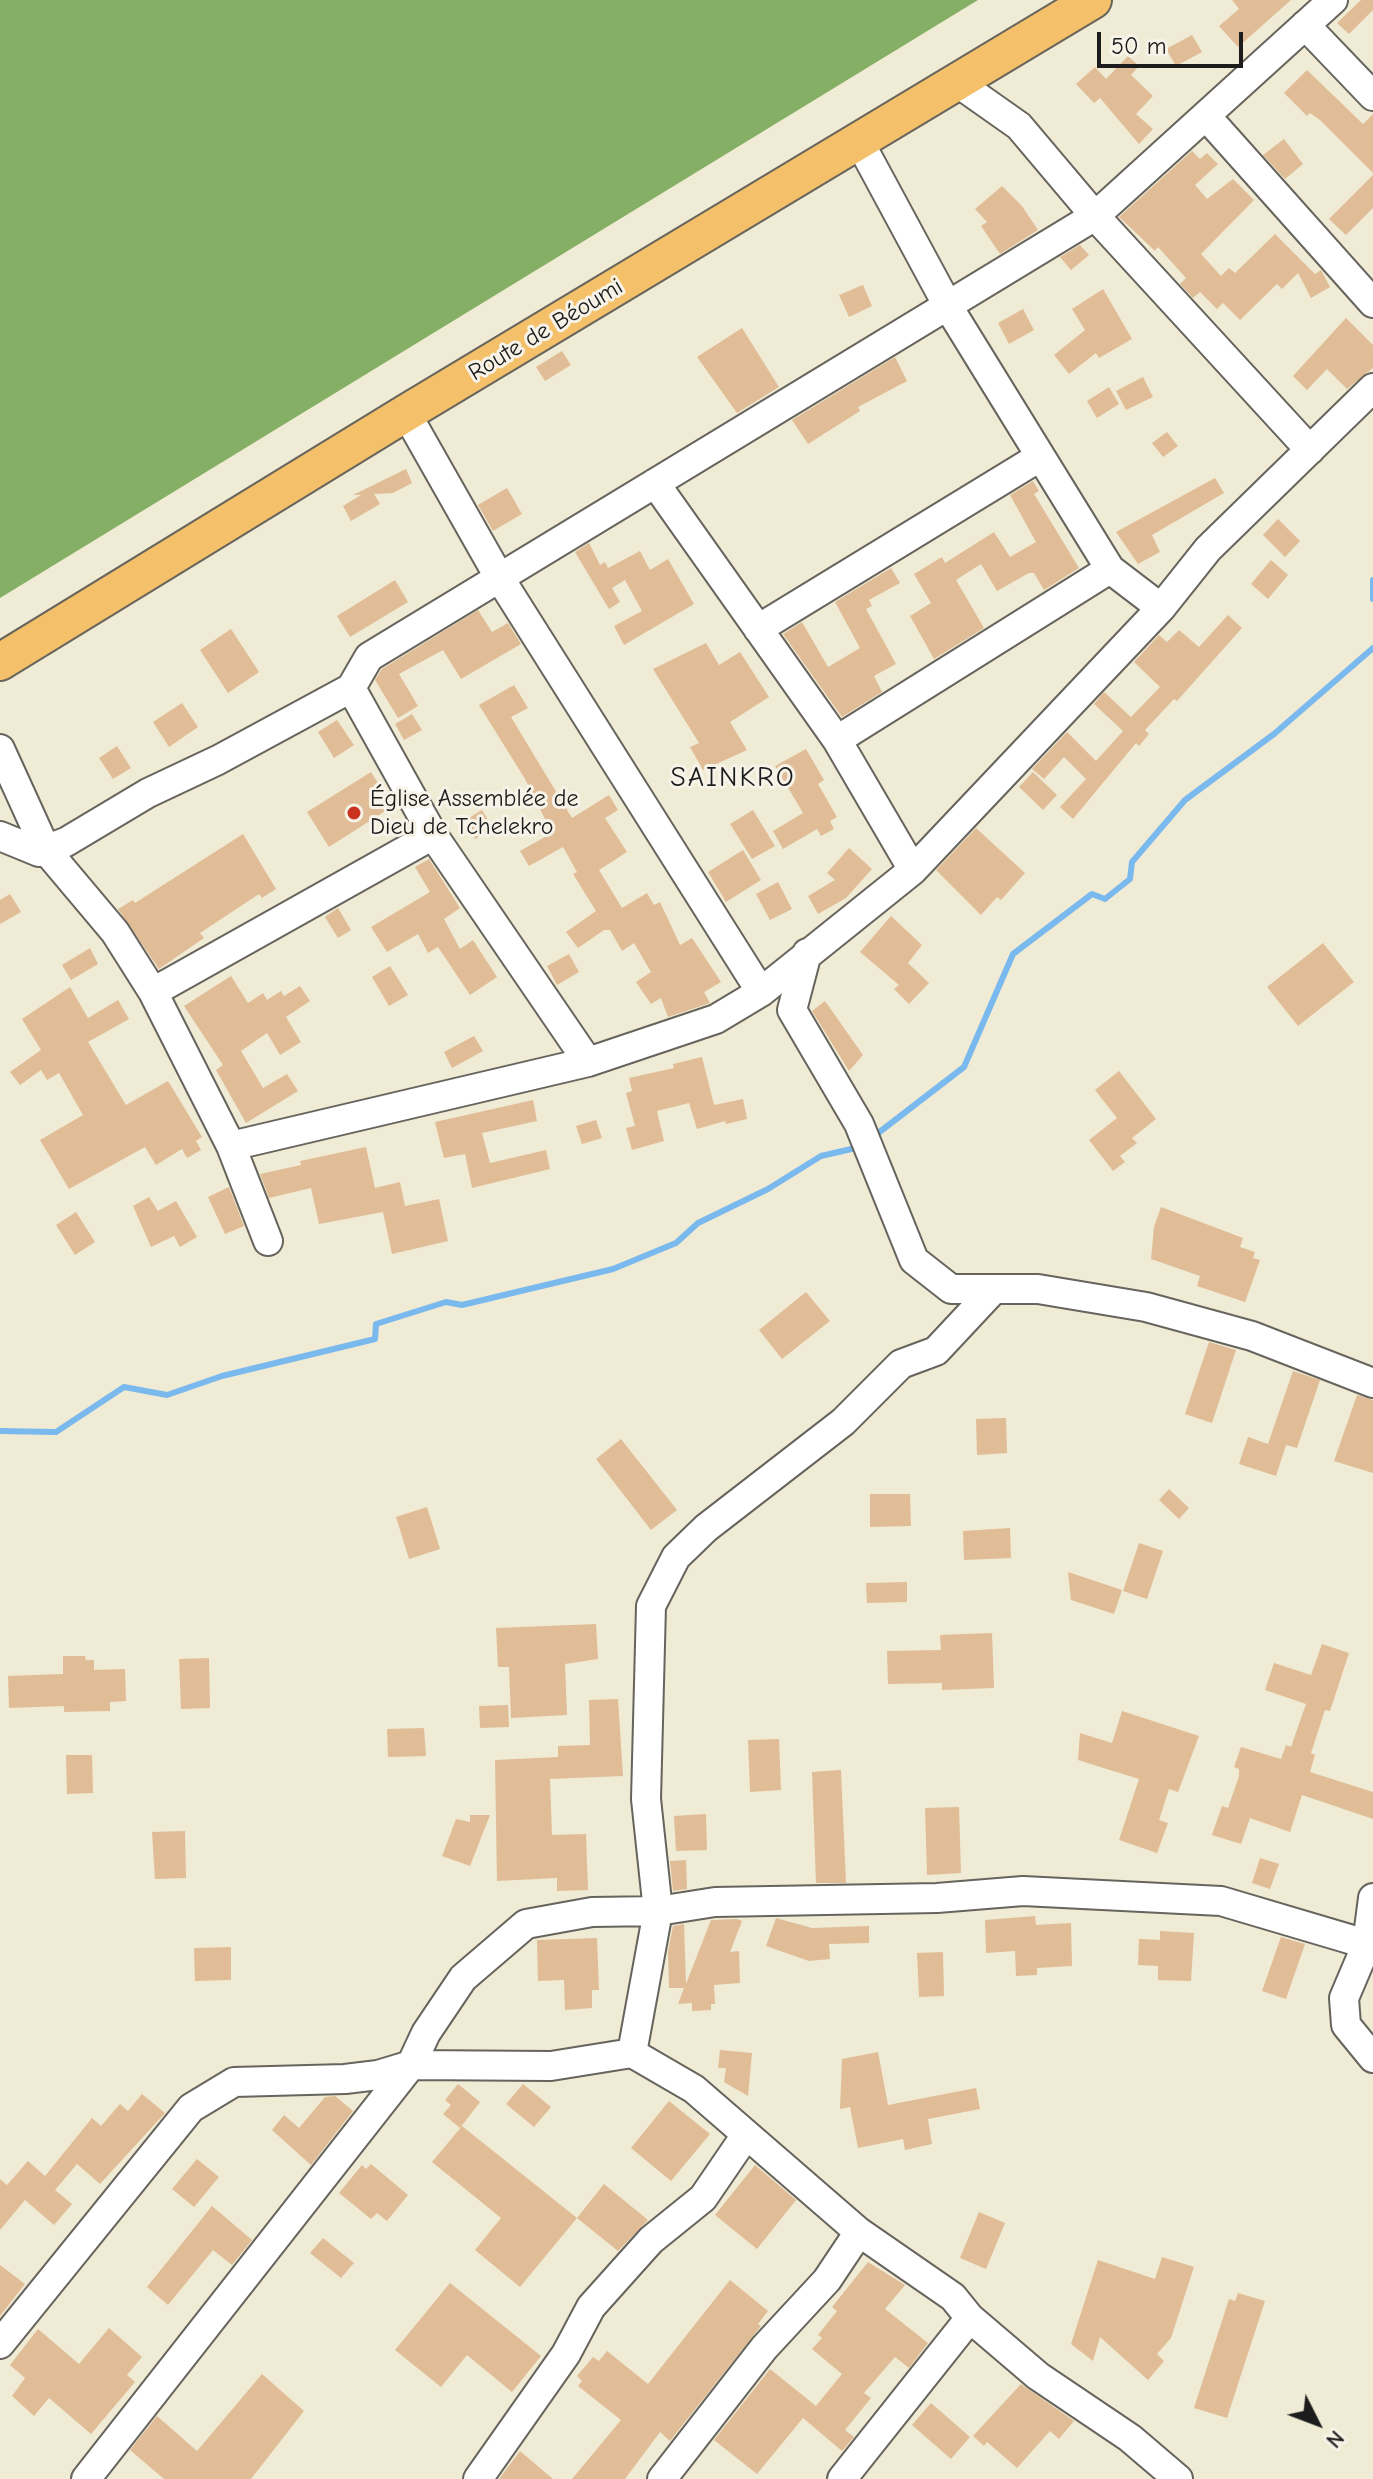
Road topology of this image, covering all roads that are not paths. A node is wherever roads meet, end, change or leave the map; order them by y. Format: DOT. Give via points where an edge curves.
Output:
graph roads {
  1 [pos="1093,0"];
  2 [pos="1333,0"];
  3 [pos="1305,25"];
  4 [pos="958,83"];
  5 [pos="1373,96"];
  6 [pos="1206,116"];
  7 [pos="860,143"];
  8 [pos="1095,216"];
  9 [pos="1373,303"];
  10 [pos="949,308"];
  11 [pos="1373,388"];
  12 [pos="406,413"];
  13 [pos="1310,450"];
  14 [pos="1038,458"];
  15 [pos="655,483"];
  16 [pos="1110,569"];
  17 [pos="499,577"];
  18 [pos="1161,608"];
  19 [pos="758,629"];
  20 [pos="0,662"];
  21 [pos="351,688"];
  22 [pos="837,740"];
  23 [pos="0,749"];
  24 [pos="433,835"];
  25 [pos="0,836"];
  26 [pos="46,850"];
  27 [pos="913,870"];
  28 [pos="807,953"];
  29 [pos="153,992"];
  30 [pos="761,992"];
  31 [pos="588,1062"];
  32 [pos="231,1146"];
  33 [pos="268,1241"];
  34 [pos="994,1289"];
  35 [pos="1373,1383"];
  36 [pos="1373,1898"];
  37 [pos="658,1911"];
  38 [pos="1370,1945"];
  39 [pos="632,2053"];
  40 [pos="1373,2058"];
  41 [pos="411,2065"];
  42 [pos="746,2135"];
  43 [pos="859,2232"];
  44 [pos="970,2318"];
  45 [pos="0,2344"];
  46 [pos="86,2479"];
  47 [pos="478,2479"];
  48 [pos="662,2479"];
  49 [pos="842,2479"];
  50 [pos="1178,2479"];
  1 -- 4 [label="main road, Route de Béoumi"];
  2 -- 3 [label="street"];
  3 -- 5 [label="street"];
  3 -- 6 [label="street"];
  4 -- 7 [label="main road, Route de Béoumi"];
  4 -- 8 [label="street" via="1019,126"];
  6 -- 8 [label="street"];
  6 -- 9 [label="street"];
  7 -- 10 [label="street"];
  7 -- 12 [label="main road, Route de Béoumi"];
  8 -- 10 [label="street"];
  8 -- 13 [label="street"];
  10 -- 14 [label="street"];
  10 -- 15 [label="street"];
  11 -- 13 [label="street"];
  12 -- 17 [label="street"];
  12 -- 20 [label="main road, Route de Béoumi"];
  13 -- 18 [label="street" via="1208,549"];
  14 -- 16 [label="street"];
  14 -- 19 [label="street"];
  15 -- 17 [label="street"];
  15 -- 19 [label="street"];
  16 -- 18 [label="street"];
  16 -- 22 [label="street"];
  17 -- 21 [label="street" via="369,657"];
  17 -- 30 [label="street"];
  18 -- 27 [label="street"];
  19 -- 22 [label="street"];
  21 -- 24 [label="street"];
  21 -- 26 [label="street"];
  22 -- 27 [label="street"];
  23 -- 26 [label="street"];
  24 -- 29 [label="street"];
  24 -- 31 [label="street"];
  25 -- 26 [label="street"];
  26 -- 29 [label="street" via="115,932"];
  27 -- 28 [label="street"];
  28 -- 30 [label="street"];
  28 -- 34 [label="street" via="792,1010 859,1124 914,1260 951,1289"];
  29 -- 32 [label="street"];
  30 -- 31 [label="street" via="716,1019"];
  31 -- 32 [label="street"];
  32 -- 33 [label="street"];
  34 -- 35 [label="street" via="1038,1289 1146,1307 1252,1336"];
  34 -- 37 [label="street" via="936,1351 901,1364 843,1422 706,1528 676,1557 659,1586 651,1606 646,1799"];
  36 -- 38 [label="street"];
  37 -- 38 [label="street" via="715,1902 1038,1892 1221,1901"];
  37 -- 39 [label="street"];
  37 -- 41 [label="street" via="592,1912 526,1924 463,1978"];
  38 -- 40 [label="street" via="1344,1998 1346,2025"];
  39 -- 41 [label="street" via="551,2066"];
  39 -- 42 [label="street" via="694,2089"];
  41 -- 45 [label="street" via="345,2079 234,2082 191,2108"];
  41 -- 46 [label="street"];
  42 -- 43 [label="street"];
  42 -- 47 [label="street" via="703,2198 651,2240 591,2307 566,2354"];
  43 -- 44 [label="street" via="953,2297"];
  43 -- 48 [label="street" via="827,2280 764,2348"];
  44 -- 49 [label="street"];
  44 -- 50 [label="street" via="1038,2376 1130,2438"];
}
